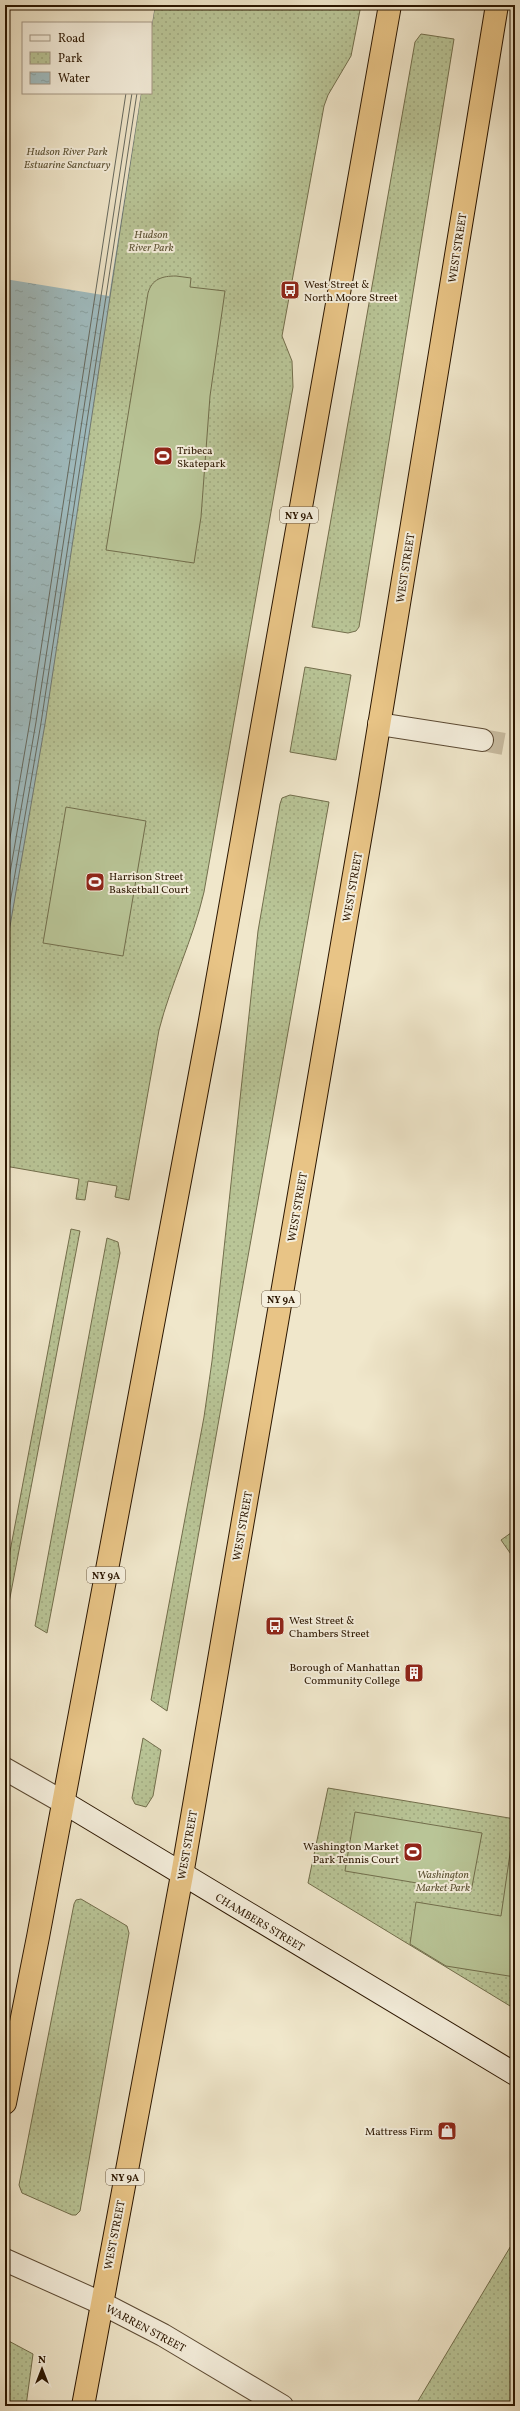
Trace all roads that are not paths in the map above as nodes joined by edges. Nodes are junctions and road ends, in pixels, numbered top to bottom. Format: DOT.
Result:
graph roads {
  1 [pos="390,5"];
  2 [pos="497,5"];
  3 [pos="379,724"];
  4 [pos="482,740"];
  5 [pos="5,1768"];
  6 [pos="62,1802"];
  7 [pos="182,1875"];
  8 [pos="515,2074"];
  9 [pos="5,2103"];
  10 [pos="5,2260"];
  11 [pos="101,2303"];
  12 [pos="83,2406"];
  13 [pos="282,2406"];
  1 -- 6 [label="highway, NY 9A"];
  2 -- 3 [label="highway, WEST STREET / NY 9A"];
  3 -- 4 [label="main road"];
  3 -- 7 [label="highway, WEST STREET / NY 9A"];
  5 -- 6 [label="main road, CHAMBERS STREET"];
  6 -- 7 [label="main road, CHAMBERS STREET"];
  6 -- 9 [label="highway, NY 9A"];
  7 -- 8 [label="main road, CHAMBERS STREET"];
  7 -- 11 [label="highway, WEST STREET / NY 9A"];
  10 -- 11 [label="main road, WARREN STREET"];
  11 -- 12 [label="highway, WEST STREET / NY 9A"];
  11 -- 13 [label="main road, WARREN STREET"];
}
